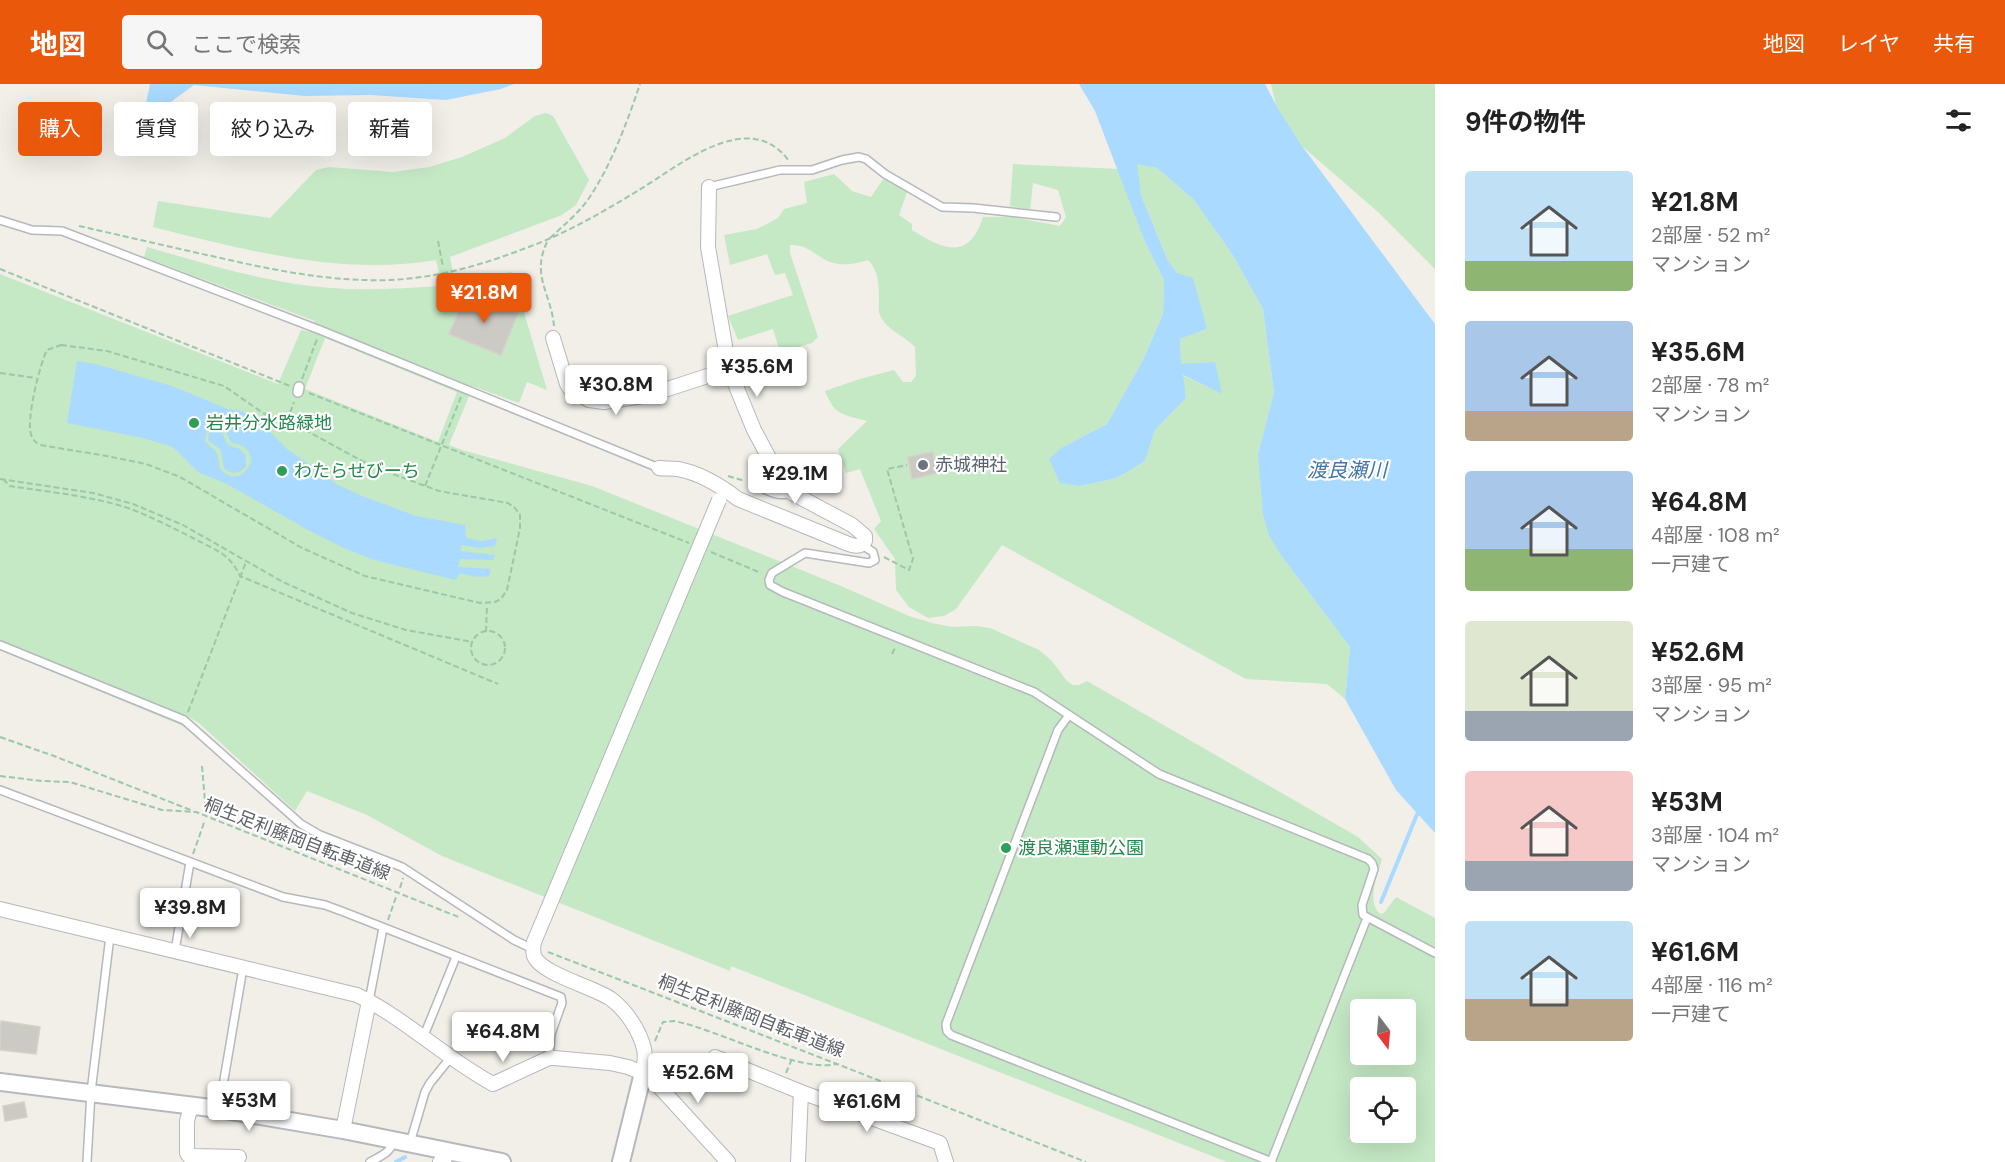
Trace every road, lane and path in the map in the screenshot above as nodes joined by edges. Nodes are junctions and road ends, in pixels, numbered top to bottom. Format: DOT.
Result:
graph roads {
  1 [pos="640,84"];
  2 [pos="793,169"];
  3 [pos="709,186"];
  4 [pos="1056,217"];
  5 [pos="0,220"];
  6 [pos="80,226"];
  7 [pos="548,240"];
  8 [pos="438,241"];
  9 [pos="443,267"];
  10 [pos="0,269"];
  11 [pos="446,278"];
  12 [pos="448,287"];
  13 [pos="318,336"];
  14 [pos="553,338"];
  15 [pos="729,369"];
  16 [pos="0,373"];
  17 [pos="37,378"];
  18 [pos="299,389"];
  19 [pos="463,394"];
  20 [pos="287,421"];
  21 [pos="443,447"];
  22 [pos="907,465"];
  23 [pos="659,468"];
  24 [pos="2,479"];
  25 [pos="753,484"];
  26 [pos="425,486"];
  27 [pos="792,493"];
  28 [pos="722,494"];
  29 [pos="695,545"];
  30 [pos="868,549"];
  31 [pos="706,550"];
  32 [pos="246,562"];
  33 [pos="240,576"];
  34 [pos="769,580"];
  35 [pos="488,603"];
  36 [pos="486,632"];
  37 [pos="473,642"];
  38 [pos="0,645"];
  39 [pos="498,684"];
  40 [pos="1069,715"];
  41 [pos="183,720"];
  42 [pos="0,737"];
  43 [pos="202,766"];
  44 [pos="0,776"];
  45 [pos="0,790"];
  46 [pos="196,812"];
  47 [pos="206,813"];
  48 [pos="205,820"];
  49 [pos="193,853"];
  50 [pos="190,862"];
  51 [pos="404,875"];
  52 [pos="400,888"];
  53 [pos="396,897"];
  54 [pos="0,909"];
  55 [pos="1367,918"];
  56 [pos="467,920"];
  57 [pos="385,925"];
  58 [pos="110,936"];
  59 [pos="537,947"];
  60 [pos="175,951"];
  61 [pos="1435,953"];
  62 [pos="456,957"];
  63 [pos="243,968"];
  64 [pos="369,1001"];
  65 [pos="423,1038"];
  66 [pos="653,1045"];
  67 [pos="451,1057"];
  68 [pos="715,1057"];
  69 [pos="549,1058"];
  70 [pos="837,1064"];
  71 [pos="643,1073"];
  72 [pos="0,1082"];
  73 [pos="91,1092"];
  74 [pos="801,1092"];
  75 [pos="190,1106"];
  76 [pos="219,1109"];
  77 [pos="343,1130"];
  78 [pos="393,1140"];
  79 [pos="410,1143"];
  80 [pos="240,1157"];
  81 [pos="444,1157"];
  82 [pos="87,1162"];
  83 [pos="370,1162"];
  84 [pos="501,1162"];
  85 [pos="621,1162"];
  86 [pos="728,1162"];
  87 [pos="798,1162"];
  88 [pos="946,1162"];
  89 [pos="1086,1162"];
  90 [pos="1271,1162"];
  1 -- 7 [label="path"];
  2 -- 3 [label="lane"];
  2 -- 4 [label="lane"];
  2 -- 7 [label="path"];
  3 -- 15 [label="street"];
  5 -- 23 [label="lane"];
  6 -- 7 [label="path"];
  7 -- 14 [label="path"];
  8 -- 9 [label="path"];
  10 -- 18 [label="path"];
  11 -- 12 [label="path"];
  13 -- 18 [label="path"];
  14 -- 15 [label="street"];
  15 -- 27 [label="street"];
  16 -- 17 [label="path"];
  17 -- 20 [label="path"];
  17 -- 35 [label="path"];
  18 -- 20 [label="path"];
  18 -- 21 [label="path"];
  19 -- 21 [label="path"];
  20 -- 26 [label="path"];
  21 -- 26 [label="path"];
  21 -- 29 [label="path"];
  22 -- 30 [label="path"];
  23 -- 28 [label="street"];
  24 -- 32 [label="path"];
  24 -- 33 [label="path"];
  25 -- 27 [label="lane"];
  26 -- 35 [label="path"];
  27 -- 30 [label="street"];
  28 -- 30 [label="street"];
  28 -- 59 [label="street, bridge"];
  30 -- 34 [label="lane"];
  31 -- 34 [label="path"];
  32 -- 33 [label="path"];
  32 -- 37 [label="path"];
  33 -- 39 [label="path"];
  33 -- 41 [label="path"];
  34 -- 40 [label="lane"];
  35 -- 36 [label="path"];
  36 -- 37 [label="path"];
  36 -- 37 [label="path"];
  38 -- 41 [label="lane"];
  40 -- 55 [label="lane"];
  40 -- 90 [label="lane"];
  41 -- 59 [label="lane"];
  42 -- 46 [label="path"];
  43 -- 47 [label="path"];
  44 -- 46 [label="path, 桐生足利藤岡自転車道線"];
  45 -- 50 [label="lane"];
  46 -- 56 [label="path, 桐生足利藤岡自転車道線"];
  48 -- 49 [label="path"];
  50 -- 57 [label="lane"];
  50 -- 60 [label="lane"];
  51 -- 52 [label="path"];
  53 -- 57 [label="path"];
  54 -- 58 [label="street"];
  55 -- 61 [label="lane"];
  55 -- 90 [label="lane"];
  57 -- 62 [label="lane"];
  57 -- 64 [label="lane"];
  58 -- 60 [label="street"];
  58 -- 73 [label="lane"];
  59 -- 70 [label="path, 桐生足利藤岡自転車道線"];
  59 -- 71 [label="street"];
  60 -- 63 [label="street"];
  62 -- 65 [label="lane"];
  62 -- 69 [label="lane"];
  63 -- 64 [label="street"];
  63 -- 76 [label="lane"];
  64 -- 65 [label="street"];
  64 -- 77 [label="street"];
  65 -- 67 [label="street"];
  66 -- 70 [label="path"];
  67 -- 69 [label="street"];
  67 -- 79 [label="lane"];
  68 -- 74 [label="street"];
  69 -- 71 [label="street"];
  70 -- 89 [label="path, 桐生足利藤岡自転車道線"];
  71 -- 85 [label="street"];
  71 -- 86 [label="street"];
  72 -- 73 [label="street"];
  73 -- 75 [label="street"];
  73 -- 82 [label="lane"];
  74 -- 87 [label="street"];
  74 -- 88 [label="street"];
  75 -- 76 [label="street"];
  75 -- 80 [label="street"];
  76 -- 77 [label="street"];
  77 -- 78 [label="street"];
  78 -- 79 [label="street"];
  78 -- 83 [label="lane"];
  79 -- 81 [label="street"];
  81 -- 84 [label="street"];
}
